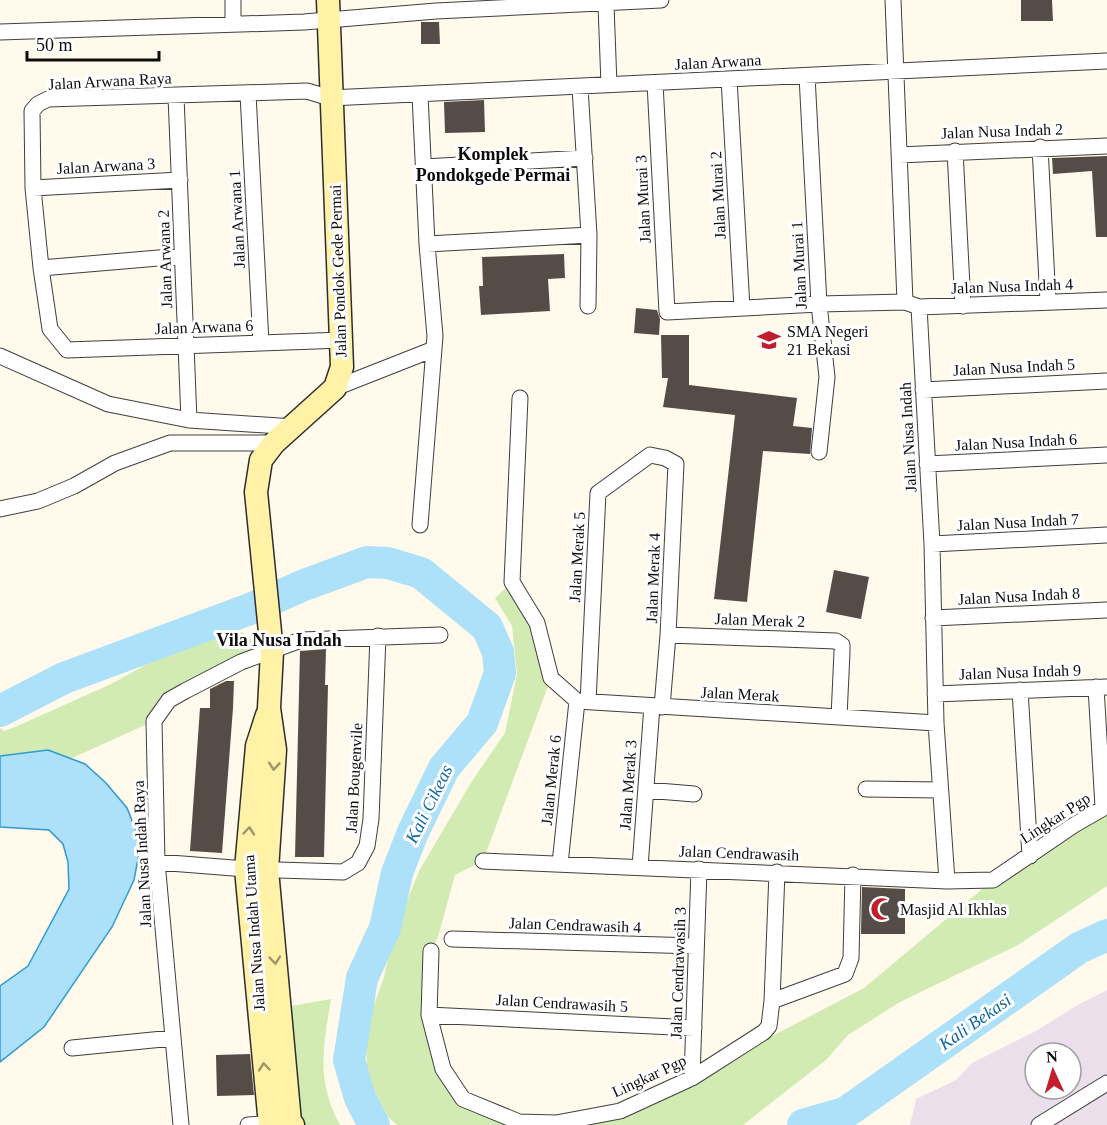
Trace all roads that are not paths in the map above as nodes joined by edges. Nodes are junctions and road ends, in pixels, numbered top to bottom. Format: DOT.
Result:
graph roads {
  1 [pos="233,0"];
  2 [pos="661,0"];
  3 [pos="893,0"];
  4 [pos="636,1"];
  5 [pos="606,4"];
  6 [pos="435,5"];
  7 [pos="328,9"];
  8 [pos="233,23"];
  9 [pos="0,32"];
  10 [pos="1107,61"];
  11 [pos="896,71"];
  12 [pos="807,76"];
  13 [pos="729,79"];
  14 [pos="656,83"];
  15 [pos="609,85"];
  16 [pos="580,87"];
  17 [pos="248,94"];
  18 [pos="420,95"];
  19 [pos="176,96"];
  20 [pos="330,98"];
  21 [pos="1107,146"];
  22 [pos="1040,147"];
  23 [pos="955,151"];
  24 [pos="899,155"];
  25 [pos="585,158"];
  26 [pos="423,167"];
  27 [pos="180,180"];
  28 [pos="33,188"];
  29 [pos="589,235"];
  30 [pos="427,244"];
  31 [pos="182,256"];
  32 [pos="41,268"];
  33 [pos="1107,300"];
  34 [pos="1048,302"];
  35 [pos="819,304"];
  36 [pos="912,305"];
  37 [pos="588,306"];
  38 [pos="963,306"];
  39 [pos="742,308"];
  40 [pos="667,312"];
  41 [pos="342,340"];
  42 [pos="261,343"];
  43 [pos="186,345"];
  44 [pos="434,349"];
  45 [pos="67,350"];
  46 [pos="0,357"];
  47 [pos="1107,381"];
  48 [pos="335,388"];
  49 [pos="923,390"];
  50 [pos="520,398"];
  51 [pos="189,420"];
  52 [pos="294,427"];
  53 [pos="274,443"];
  54 [pos="819,452"];
  55 [pos="1107,455"];
  56 [pos="665,458"];
  57 [pos="927,464"];
  58 [pos="0,509"];
  59 [pos="420,525"];
  60 [pos="1107,535"];
  61 [pos="932,544"];
  62 [pos="1107,610"];
  63 [pos="933,618"];
  64 [pos="440,635"];
  65 [pos="668,635"];
  66 [pos="378,636"];
  67 [pos="272,645"];
  68 [pos="1101,687"];
  69 [pos="1020,690"];
  70 [pos="935,694"];
  71 [pos="583,701"];
  72 [pos="657,707"];
  73 [pos="839,717"];
  74 [pos="936,723"];
  75 [pos="866,789"];
  76 [pos="645,790"];
  77 [pos="939,790"];
  78 [pos="694,794"];
  79 [pos="1105,806"];
  80 [pos="1030,856"];
  81 [pos="483,861"];
  82 [pos="158,862"];
  83 [pos="561,864"];
  84 [pos="640,867"];
  85 [pos="256,869"];
  86 [pos="699,869"];
  87 [pos="777,872"];
  88 [pos="853,875"];
  89 [pos="993,880"];
  90 [pos="947,881"];
  91 [pos="452,939"];
  92 [pos="696,946"];
  93 [pos="431,951"];
  94 [pos="772,1001"];
  95 [pos="429,1015"];
  96 [pos="694,1028"];
  97 [pos="173,1038"];
  98 [pos="72,1048"];
  99 [pos="692,1078"];
  100 [pos="1107,1083"];
  101 [pos="274,1124"];
  102 [pos="181,1125"];
  103 [pos="1039,1125"];
  1 -- 8 [label="street"];
  2 -- 4 [label="street"];
  3 -- 11 [label="street, Jalan Nusa Indah"];
  4 -- 5 [label="street"];
  5 -- 6 [label="street"];
  5 -- 15 [label="street"];
  6 -- 7 [label="street"];
  7 -- 8 [label="street"];
  7 -- 20 [label="street, Jalan Pondok Gede Permai"];
  8 -- 9 [label="street"];
  10 -- 11 [label="street, Jalan Arwana"];
  11 -- 12 [label="street, Jalan Arwana"];
  11 -- 24 [label="street, Jalan Nusa Indah"];
  12 -- 13 [label="street, Jalan Arwana"];
  12 -- 35 [label="street, Jalan Murai 1"];
  13 -- 14 [label="street, Jalan Arwana"];
  13 -- 39 [label="street, Jalan Murai 2"];
  14 -- 15 [label="street, Jalan Arwana"];
  14 -- 40 [label="street, Jalan Murai 3"];
  15 -- 16 [label="street, Jalan Arwana"];
  16 -- 18 [label="street, Jalan Arwana"];
  16 -- 25 [label="street"];
  17 -- 19 [label="street, Jalan Arwana Raya"];
  17 -- 20 [label="street, Jalan Arwana Raya"];
  17 -- 42 [label="street, Jalan Arwana 1"];
  18 -- 20 [label="street, Jalan Arwana"];
  18 -- 26 [label="street"];
  19 -- 27 [label="street, Jalan Arwana 2"];
  19 -- 28 [label="street, Jalan Arwana Raya"];
  20 -- 41 [label="street, Jalan Pondok Gede Permai"];
  21 -- 22 [label="street, Jalan Nusa Indah 2"];
  22 -- 23 [label="street, Jalan Nusa Indah 2"];
  22 -- 34 [label="street"];
  23 -- 24 [label="street, Jalan Nusa Indah 2"];
  23 -- 38 [label="street"];
  24 -- 36 [label="street, Jalan Nusa Indah"];
  25 -- 26 [label="street"];
  25 -- 29 [label="street"];
  26 -- 30 [label="street"];
  27 -- 28 [label="street, Jalan Arwana 3"];
  27 -- 31 [label="street, Jalan Arwana 2"];
  28 -- 32 [label="street, Jalan Arwana Raya"];
  29 -- 30 [label="street"];
  29 -- 37 [label="street"];
  30 -- 44 [label="street"];
  31 -- 32 [label="street"];
  31 -- 43 [label="street, Jalan Arwana 2"];
  32 -- 45 [label="street, Jalan Arwana Raya"];
  33 -- 34 [label="street, Jalan Nusa Indah 4"];
  34 -- 38 [label="street, Jalan Nusa Indah 4"];
  35 -- 36 [label="street, Jalan Nusa Indah 4"];
  35 -- 39 [label="street, Jalan Nusa Indah 4"];
  35 -- 54 [label="street, Jalan Murai 1"];
  36 -- 38 [label="street, Jalan Nusa Indah 4"];
  36 -- 49 [label="street, Jalan Nusa Indah"];
  39 -- 40 [label="street, Jalan Nusa Indah 4"];
  41 -- 42 [label="street, Jalan Arwana 6"];
  41 -- 48 [label="street, Jalan Pondok Gede Permai"];
  42 -- 43 [label="street, Jalan Arwana 6"];
  43 -- 45 [label="street, Jalan Arwana 6"];
  43 -- 51 [label="street, Jalan Arwana 2"];
  44 -- 48 [label="street"];
  44 -- 59 [label="street"];
  46 -- 51 [label="street"];
  47 -- 49 [label="street, Jalan Nusa Indah 5"];
  48 -- 52 [label="street"];
  49 -- 57 [label="street, Jalan Nusa Indah"];
  50 -- 71 [label="street"];
  51 -- 52 [label="street"];
  52 -- 53 [label="street"];
  53 -- 58 [label="street"];
  53 -- 67 [label="street"];
  55 -- 57 [label="street, Jalan Nusa Indah 6"];
  56 -- 65 [label="street, Jalan Merak 4"];
  56 -- 71 [label="street, Jalan Merak 5"];
  57 -- 61 [label="street, Jalan Nusa Indah"];
  60 -- 61 [label="street, Jalan Nusa Indah 7"];
  61 -- 63 [label="street, Jalan Nusa Indah"];
  62 -- 63 [label="street, Jalan Nusa Indah 8"];
  63 -- 70 [label="street, Jalan Nusa Indah"];
  64 -- 66 [label="street"];
  65 -- 72 [label="street, Jalan Merak 4"];
  65 -- 73 [label="street, Jalan Merak 2"];
  66 -- 67 [label="street"];
  66 -- 85 [label="street, Jalan Bougenvile"];
  67 -- 82 [label="street, Jalan Nusa Indah Raya"];
  67 -- 85 [label="street, Jalan Nusa Indah Utama"];
  68 -- 69 [label="street, Jalan Nusa Indah 9"];
  68 -- 79 [label="street"];
  69 -- 70 [label="street, Jalan Nusa Indah 9"];
  69 -- 80 [label="street"];
  70 -- 74 [label="street, Jalan Nusa Indah"];
  71 -- 72 [label="street, Jalan Merak"];
  71 -- 83 [label="street, Jalan Merak 6"];
  72 -- 73 [label="street, Jalan Merak"];
  72 -- 76 [label="street, Jalan Merak 3"];
  73 -- 74 [label="street, Jalan Merak"];
  74 -- 77 [label="street, Jalan Nusa Indah"];
  75 -- 77 [label="street"];
  76 -- 78 [label="street"];
  76 -- 84 [label="street, Jalan Merak 3"];
  77 -- 90 [label="street, Jalan Nusa Indah"];
  79 -- 80 [label="street, Lingkar Pgp"];
  80 -- 89 [label="street, Lingkar Pgp"];
  81 -- 83 [label="street, Jalan Cendrawasih"];
  82 -- 85 [label="street, Jalan Bougenvile"];
  82 -- 97 [label="street, Jalan Nusa Indah Raya"];
  83 -- 84 [label="street, Jalan Cendrawasih"];
  84 -- 86 [label="street, Jalan Cendrawasih"];
  85 -- 101 [label="street, Jalan Nusa Indah Utama"];
  86 -- 87 [label="street, Jalan Cendrawasih"];
  86 -- 92 [label="street, Jalan Cendrawasih 3"];
  87 -- 88 [label="street, Jalan Cendrawasih"];
  87 -- 94 [label="street, Lingkar Pgp"];
  88 -- 90 [label="street, Jalan Cendrawasih"];
  88 -- 94 [label="street"];
  89 -- 90 [label="street, Jalan Cendrawasih"];
  91 -- 92 [label="street, Jalan Cendrawasih 4"];
  92 -- 96 [label="street, Jalan Cendrawasih 3"];
  93 -- 95 [label="street, Lingkar Pgp"];
  94 -- 99 [label="street, Lingkar Pgp"];
  95 -- 96 [label="street, Jalan Cendrawasih 5"];
  95 -- 99 [label="street, Lingkar Pgp"];
  96 -- 99 [label="street, Jalan Cendrawasih 3"];
  97 -- 98 [label="street"];
  97 -- 102 [label="street, Jalan Nusa Indah Raya"];
  100 -- 103 [label="street"];
}
